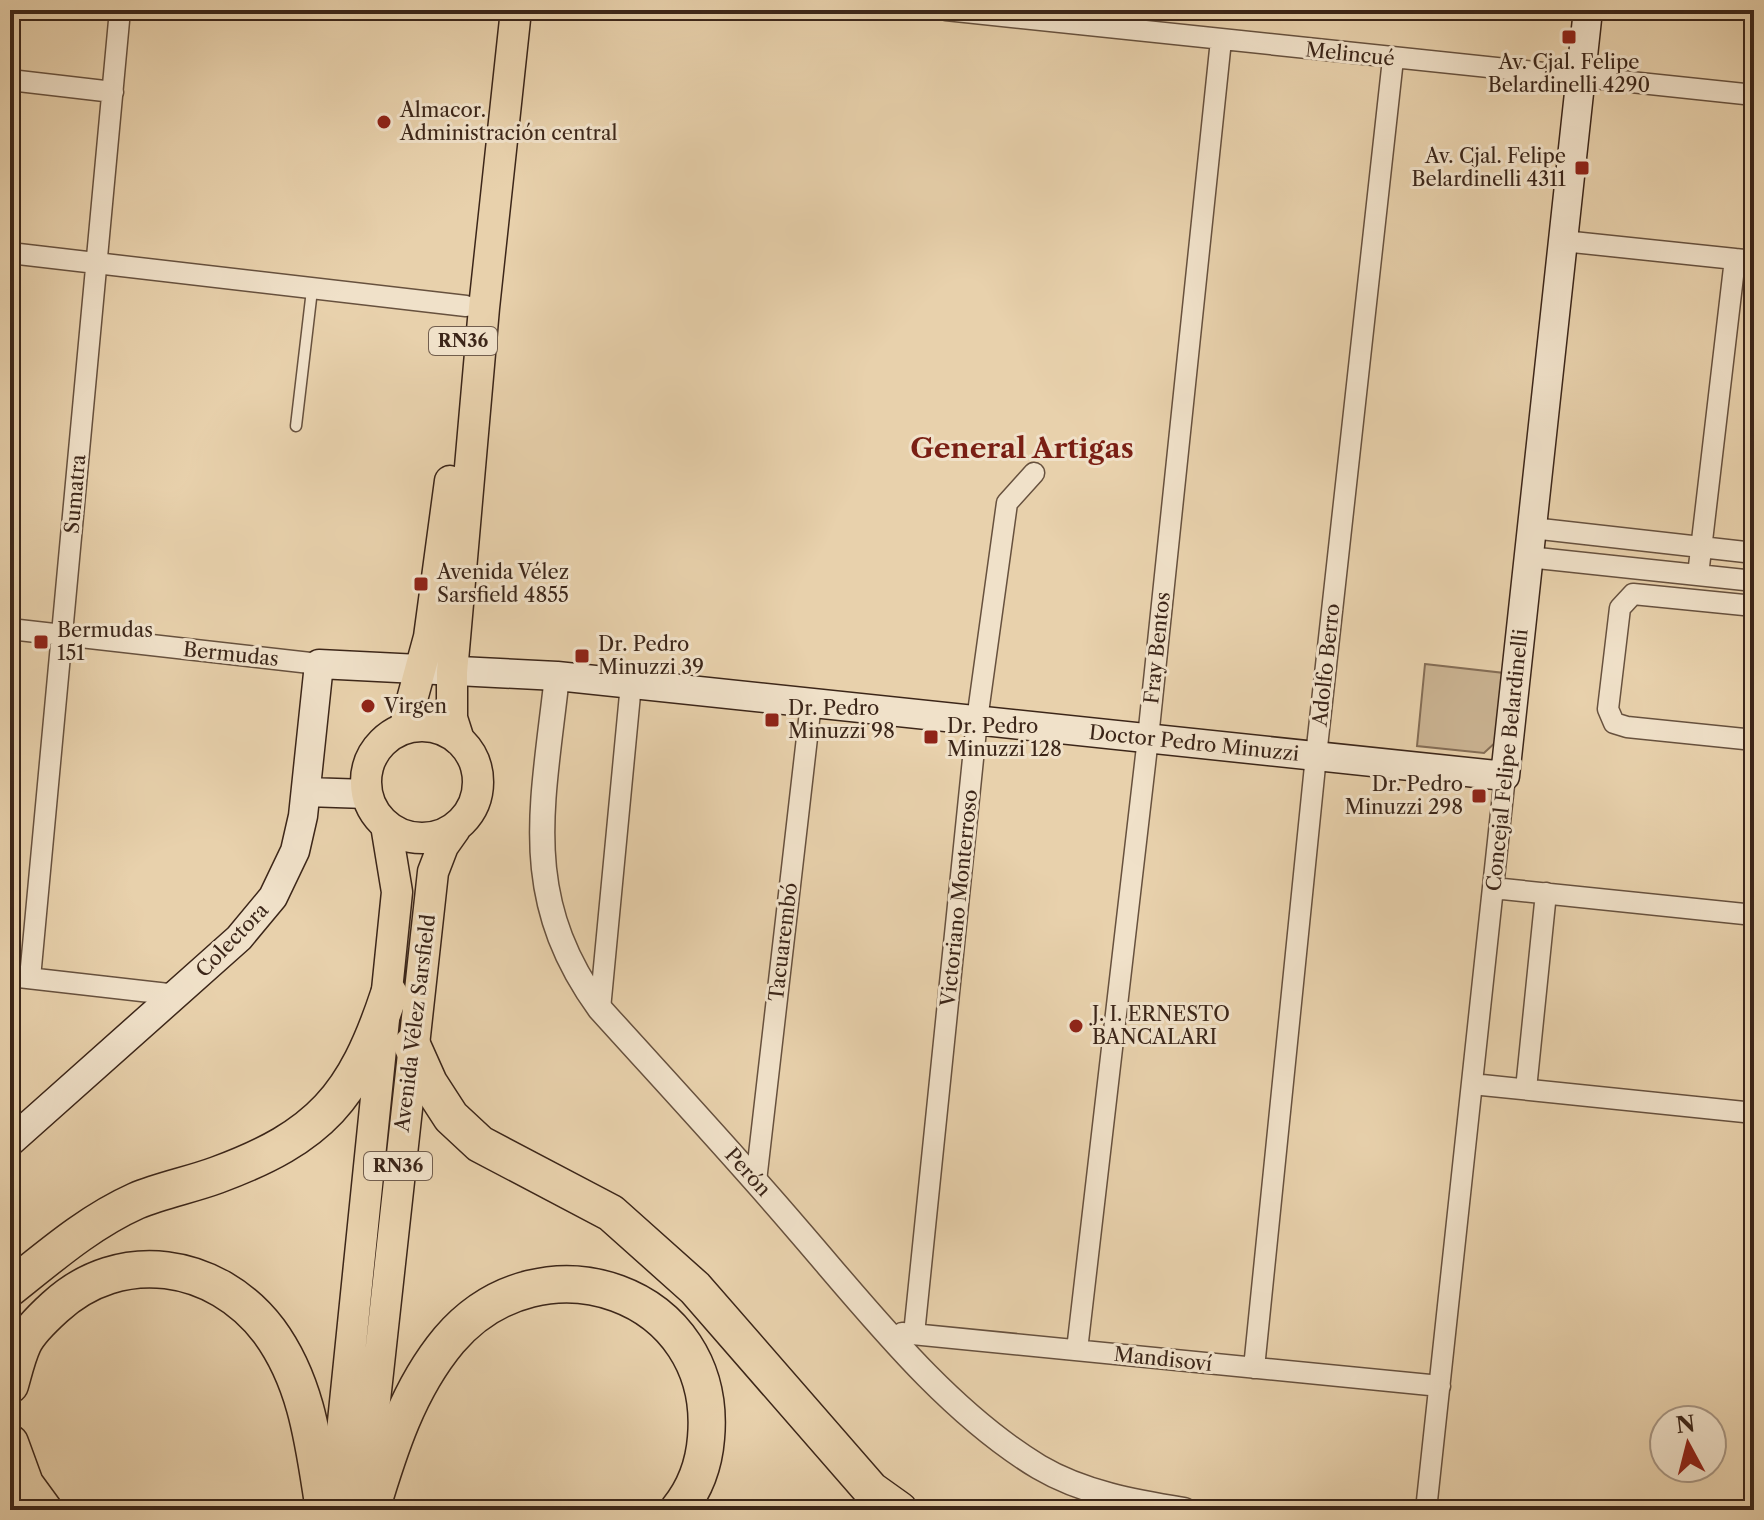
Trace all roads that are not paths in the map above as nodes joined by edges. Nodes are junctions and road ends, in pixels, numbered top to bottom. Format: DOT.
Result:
graph roads {
  1 [pos="120,10"];
  2 [pos="498,10"];
  3 [pos="516,10"];
  4 [pos="946,10"];
  5 [pos="1588,10"];
  6 [pos="1221,40"];
  7 [pos="1393,59"];
  8 [pos="1580,79"];
  9 [pos="10,80"];
  10 [pos="113,92"];
  11 [pos="1754,94"];
  12 [pos="1563,241"];
  13 [pos="10,253"];
  14 [pos="1744,260"];
  15 [pos="97,263"];
  16 [pos="312,290"];
  17 [pos="466,306"];
  18 [pos="296,426"];
  19 [pos="1034,473"];
  20 [pos="1532,528"];
  21 [pos="1702,547"];
  22 [pos="1754,553"];
  23 [pos="1528,557"];
  24 [pos="1698,575"];
  25 [pos="1754,581"];
  26 [pos="1754,606"];
  27 [pos="10,629"];
  28 [pos="62,635"];
  29 [pos="319,664"];
  30 [pos="421,672"];
  31 [pos="452,672"];
  32 [pos="557,676"];
  33 [pos="631,684"];
  34 [pos="811,703"];
  35 [pos="977,720"];
  36 [pos="404,729"];
  37 [pos="1148,738"];
  38 [pos="459,740"];
  39 [pos="1754,740"];
  40 [pos="1316,756"];
  41 [pos="1505,776"];
  42 [pos="306,792"];
  43 [pos="367,794"];
  44 [pos="386,825"];
  45 [pos="455,829"];
  46 [pos="1493,888"];
  47 [pos="1546,893"];
  48 [pos="1754,915"];
  49 [pos="20,977"];
  50 [pos="389,994"];
  51 [pos="177,995"];
  52 [pos="600,1009"];
  53 [pos="412,1045"];
  54 [pos="1472,1084"];
  55 [pos="1526,1089"];
  56 [pos="1754,1113"];
  57 [pos="10,1142"];
  58 [pos="756,1181"];
  59 [pos="10,1288"];
  60 [pos="887,1331"];
  61 [pos="914,1334"];
  62 [pos="1077,1350"];
  63 [pos="1254,1368"];
  64 [pos="10,1385"];
  65 [pos="1440,1386"];
  66 [pos="10,1443"];
  67 [pos="44,1510"];
  68 [pos="324,1510"];
  69 [pos="334,1510"];
  70 [pos="363,1510"];
  71 [pos="371,1510"];
  72 [pos="678,1510"];
  73 [pos="899,1510"];
  74 [pos="1184,1510"];
  75 [pos="1426,1510"];
  1 -- 10 [label="street, Sumatra"];
  2 -- 17 [label="main road, RN36"];
  3 -- 31 [label="main road, RN36"];
  4 -- 6 [label="street, Melincué"];
  5 -- 8 [label="main road, Concejal Felipe Belardinelli"];
  6 -- 7 [label="street, Melincué"];
  6 -- 37 [label="street, Fray Bentos"];
  7 -- 8 [label="street, Melincué"];
  7 -- 40 [label="street, Adolfo Berro"];
  8 -- 11 [label="street, Melincué"];
  8 -- 12 [label="main road, Concejal Felipe Belardinelli"];
  9 -- 10 [label="street"];
  10 -- 15 [label="street, Sumatra"];
  12 -- 14 [label="street"];
  12 -- 20 [label="main road, Concejal Felipe Belardinelli"];
  13 -- 15 [label="street"];
  14 -- 21 [label="street"];
  15 -- 16 [label="street"];
  15 -- 28 [label="street, Sumatra"];
  16 -- 17 [label="street"];
  16 -- 18 [label="lane"];
  17 -- 30 [label="main road, RN36"];
  19 -- 35 [label="street, Victoriano Monterroso"];
  20 -- 21 [label="street"];
  20 -- 23 [label="main road, Concejal Felipe Belardinelli"];
  21 -- 22 [label="street"];
  21 -- 24 [label="street"];
  23 -- 24 [label="street"];
  23 -- 41 [label="main road, Concejal Felipe Belardinelli"];
  24 -- 25 [label="street"];
  26 -- 39 [label="street"];
  27 -- 28 [label="street, Bermudas"];
  28 -- 29 [label="street, Bermudas"];
  28 -- 49 [label="street, Sumatra"];
  29 -- 30 [label="main road, Bermudas"];
  29 -- 42 [label="main road, Colectora"];
  30 -- 31 [label="main road, Bermudas"];
  30 -- 36 [label="main road, RN36"];
  31 -- 32 [label="main road, Doctor Pedro Minuzzi"];
  31 -- 38 [label="main road, RN36"];
  32 -- 33 [label="main road, Doctor Pedro Minuzzi"];
  32 -- 52 [label="street, Perón"];
  33 -- 34 [label="main road, Doctor Pedro Minuzzi"];
  33 -- 52 [label="street"];
  34 -- 35 [label="main road, Doctor Pedro Minuzzi"];
  34 -- 58 [label="street, Tacuarembó"];
  35 -- 37 [label="main road, Doctor Pedro Minuzzi"];
  35 -- 61 [label="street, Victoriano Monterroso"];
  36 -- 38 [label="main road"];
  36 -- 43 [label="main road"];
  37 -- 40 [label="main road, Doctor Pedro Minuzzi"];
  37 -- 62 [label="street, Fray Bentos"];
  38 -- 45 [label="main road, RN36"];
  40 -- 41 [label="main road, Doctor Pedro Minuzzi"];
  40 -- 63 [label="street, Adolfo Berro"];
  41 -- 46 [label="street, Concejal Felipe Belardinelli"];
  42 -- 43 [label="main road"];
  42 -- 51 [label="main road, Colectora"];
  43 -- 44 [label="main road, RN36"];
  44 -- 45 [label="main road"];
  44 -- 50 [label="main road, Avenida Vélez Sarsfield / RN36"];
  45 -- 53 [label="main road, Avenida Vélez Sarsfield / RN36"];
  46 -- 47 [label="street"];
  46 -- 54 [label="street, Concejal Felipe Belardinelli"];
  47 -- 48 [label="street"];
  47 -- 55 [label="street"];
  49 -- 51 [label="street"];
  50 -- 59 [label="highway"];
  50 -- 69 [label="main road, Avenida Vélez Sarsfield / RN36"];
  51 -- 57 [label="main road, Colectora"];
  52 -- 58 [label="street, Perón"];
  53 -- 70 [label="main road, Avenida Vélez Sarsfield / RN36"];
  53 -- 73 [label="highway"];
  54 -- 55 [label="street"];
  54 -- 65 [label="street, Concejal Felipe Belardinelli"];
  55 -- 56 [label="street"];
  58 -- 60 [label="street, Perón"];
  60 -- 61 [label="street, Mandisoví"];
  60 -- 74 [label="street, Perón"];
  61 -- 62 [label="street, Mandisoví"];
  62 -- 63 [label="street, Mandisoví"];
  63 -- 65 [label="street, Mandisoví"];
  64 -- 68 [label="highway"];
  65 -- 75 [label="street, Concejal Felipe Belardinelli"];
  66 -- 67 [label="highway"];
  71 -- 72 [label="highway"];
}
